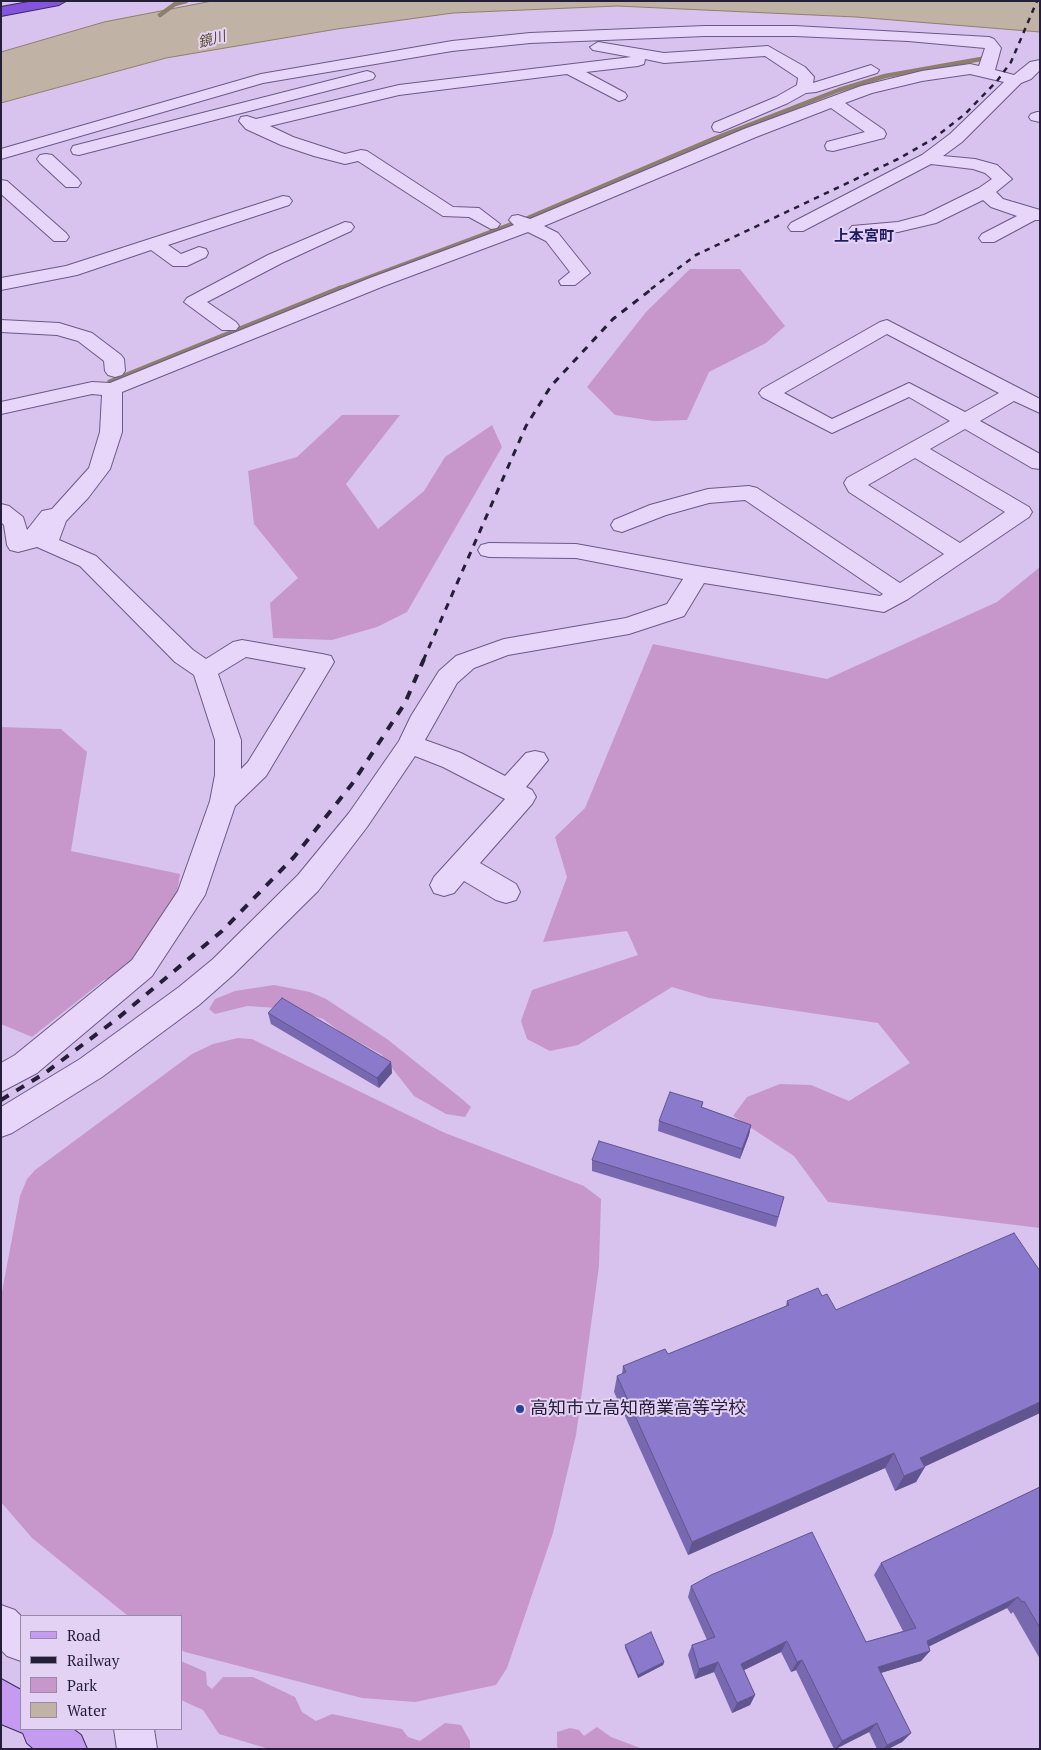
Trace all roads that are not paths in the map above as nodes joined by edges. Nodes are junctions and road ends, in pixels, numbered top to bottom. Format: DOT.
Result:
graph roads {
  1 [pos="59,1"];
  2 [pos="1,12"];
  3 [pos="758,31"];
  4 [pos="908,36"];
  5 [pos="767,48"];
  6 [pos="498,57"];
  7 [pos="664,58"];
  8 [pos="1040,64"];
  9 [pos="426,66"];
  10 [pos="872,69"];
  11 [pos="572,71"];
  12 [pos="988,73"];
  13 [pos="1015,80"];
  14 [pos="619,96"];
  15 [pos="807,99"];
  16 [pos="834,103"];
  17 [pos="234,110"];
  18 [pos="252,125"];
  19 [pos="833,146"];
  20 [pos="1,154"];
  21 [pos="928,159"];
  22 [pos="4,177"];
  23 [pos="72,183"];
  24 [pos="985,192"];
  25 [pos="283,201"];
  26 [pos="1036,215"];
  27 [pos="522,222"];
  28 [pos="492,224"];
  29 [pos="344,227"];
  30 [pos="797,227"];
  31 [pos="858,230"];
  32 [pos="462,236"];
  33 [pos="60,237"];
  34 [pos="988,238"];
  35 [pos="153,243"];
  36 [pos="199,253"];
  37 [pos="568,281"];
  38 [pos="1,284"];
  39 [pos="1,326"];
  40 [pos="229,326"];
  41 [pos="113,380"];
  42 [pos="1014,394"];
  43 [pos="1040,407"];
  44 [pos="1,408"];
  45 [pos="965,421"];
  46 [pos="915,449"];
  47 [pos="1040,463"];
  48 [pos="87,484"];
  49 [pos="1,511"];
  50 [pos="622,525"];
  51 [pos="489,550"];
  52 [pos="960,554"];
  53 [pos="697,574"];
  54 [pos="900,594"];
  55 [pos="205,671"];
  56 [pos="410,744"];
  57 [pos="534,760"];
  58 [pos="508,789"];
  59 [pos="223,801"];
  60 [pos="506,892"];
  61 [pos="1,1079"];
  62 [pos="1,1123"];
  63 [pos="1,1624"];
  64 [pos="20,1641"];
  65 [pos="1,1699"];
  66 [pos="20,1713"];
  67 [pos="42,1730"];
  68 [pos="134,1730"];
  69 [pos="67,1749"];
  70 [pos="137,1749"];
  1 -- 2 [label="highway"];
  3 -- 4 [label="street"];
  3 -- 5 [label="street"];
  3 -- 20 [label="street"];
  4 -- 5 [label="street"];
  4 -- 12 [label="street"];
  5 -- 7 [label="street"];
  5 -- 15 [label="street"];
  6 -- 7 [label="street"];
  7 -- 11 [label="street"];
  8 -- 13 [label="street"];
  9 -- 17 [label="street"];
  10 -- 15 [label="street"];
  11 -- 14 [label="street"];
  11 -- 18 [label="street"];
  12 -- 13 [label="street"];
  12 -- 16 [label="street"];
  13 -- 21 [label="street"];
  15 -- 16 [label="street"];
  15 -- 27 [label="street"];
  15 -- 28 [label="street"];
  16 -- 19 [label="street"];
  17 -- 18 [label="street"];
  17 -- 23 [label="street"];
  18 -- 28 [label="street"];
  21 -- 24 [label="street"];
  21 -- 30 [label="street"];
  22 -- 33 [label="street"];
  24 -- 26 [label="street"];
  24 -- 31 [label="street"];
  25 -- 35 [label="street"];
  26 -- 34 [label="street"];
  27 -- 32 [label="street"];
  27 -- 37 [label="street"];
  27 -- 41 [label="street"];
  28 -- 32 [label="street"];
  29 -- 40 [label="street"];
  32 -- 40 [label="street"];
  35 -- 36 [label="street"];
  35 -- 38 [label="street"];
  39 -- 41 [label="street"];
  40 -- 41 [label="street"];
  41 -- 44 [label="street"];
  41 -- 48 [label="street"];
  42 -- 43 [label="street"];
  42 -- 45 [label="street"];
  42 -- 45 [label="street"];
  45 -- 46 [label="street"];
  45 -- 47 [label="street"];
  46 -- 52 [label="street"];
  46 -- 52 [label="street"];
  48 -- 49 [label="street"];
  48 -- 55 [label="street"];
  50 -- 54 [label="street"];
  51 -- 53 [label="street"];
  52 -- 54 [label="street"];
  53 -- 54 [label="street"];
  53 -- 56 [label="street"];
  55 -- 59 [label="street"];
  55 -- 59 [label="street"];
  56 -- 58 [label="street"];
  56 -- 62 [label="street"];
  57 -- 58 [label="street"];
  58 -- 60 [label="street"];
  59 -- 61 [label="street"];
  63 -- 64 [label="street"];
  65 -- 66 [label="main road"];
  67 -- 69 [label="main road"];
  68 -- 70 [label="street"];
}
